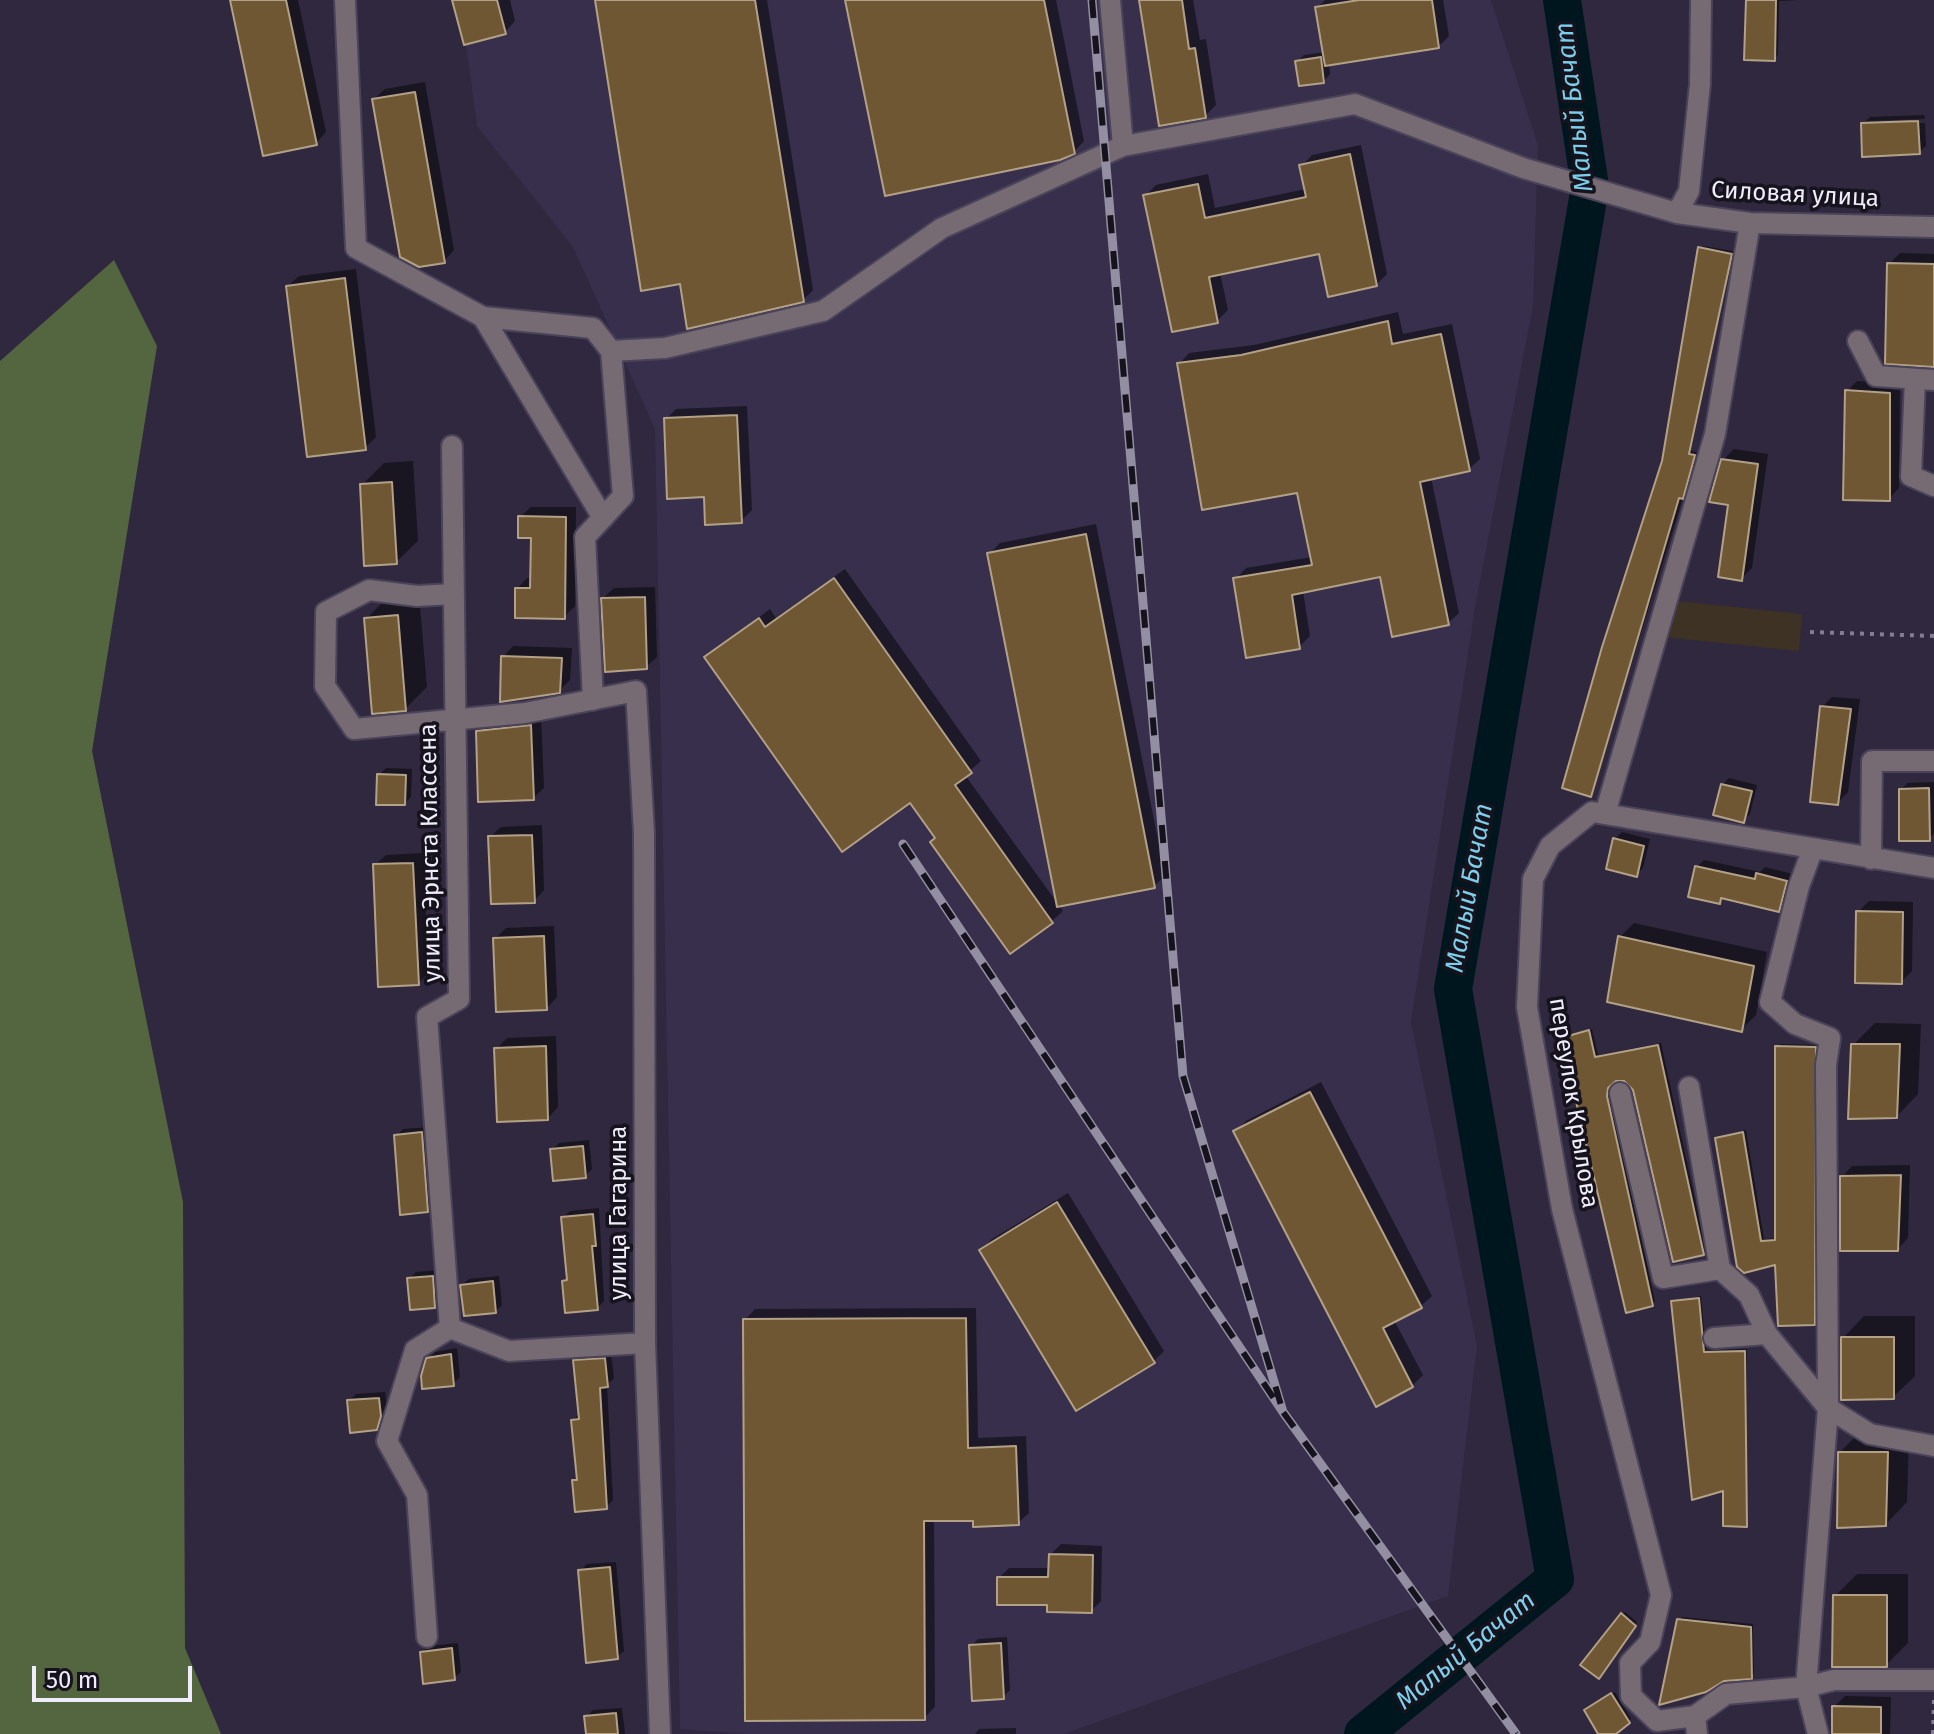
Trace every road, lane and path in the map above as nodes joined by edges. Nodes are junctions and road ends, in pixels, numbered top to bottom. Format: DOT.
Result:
graph roads {
  1 [pos="345,0"];
  2 [pos="1110,0"];
  3 [pos="1701,0"];
  4 [pos="1123,146"];
  5 [pos="1677,213"];
  6 [pos="1750,223"];
  7 [pos="1934,227"];
  8 [pos="483,317"];
  9 [pos="1858,341"];
  10 [pos="611,351"];
  11 [pos="1924,380"];
  12 [pos="452,446"];
  13 [pos="1934,486"];
  14 [pos="603,518"];
  15 [pos="453,594"];
  16 [pos="1810,632"];
  17 [pos="1934,636"];
  18 [pos="593,700"];
  19 [pos="455,717"];
  20 [pos="1934,761"];
  21 [pos="1605,814"];
  22 [pos="1812,851"];
  23 [pos="1871,859"];
  24 [pos="1934,868"];
  25 [pos="1689,1087"];
  26 [pos="1620,1093"];
  27 [pos="1720,1269"];
  28 [pos="450,1328"];
  29 [pos="1767,1334"];
  30 [pos="1714,1338"];
  31 [pos="645,1343"];
  32 [pos="1828,1408"];
  33 [pos="1934,1446"];
  34 [pos="427,1637"];
  35 [pos="1934,1680"];
  36 [pos="1806,1687"];
  37 [pos="1696,1725"];
  38 [pos="660,1734"];
  39 [pos="1818,1734"];
  1 -- 8 [label="street"];
  2 -- 4 [label="street"];
  3 -- 5 [label="street, Силовая улица"];
  4 -- 5 [label="street"];
  4 -- 10 [label="street"];
  5 -- 6 [label="street, Силовая улица"];
  6 -- 7 [label="street, Силовая улица"];
  6 -- 21 [label="street"];
  8 -- 10 [label="street"];
  8 -- 14 [label="street"];
  9 -- 11 [label="street"];
  10 -- 14 [label="street"];
  11 -- 13 [label="street"];
  12 -- 15 [label="street, улица Эрнста Классена"];
  14 -- 18 [label="street"];
  15 -- 19 [label="street, улица Эрнста Классена"];
  15 -- 19 [label="street"];
  16 -- 17 [label="path"];
  18 -- 19 [label="street"];
  18 -- 31 [label="street, улица Гагарина"];
  19 -- 28 [label="street, улица Эрнста Классена"];
  20 -- 23 [label="street"];
  21 -- 22 [label="street"];
  21 -- 37 [label="street, переулок Крылова"];
  22 -- 23 [label="street"];
  22 -- 32 [label="street"];
  23 -- 24 [label="street"];
  25 -- 27 [label="street"];
  26 -- 27 [label="street"];
  27 -- 29 [label="street"];
  28 -- 31 [label="street"];
  28 -- 34 [label="street"];
  29 -- 30 [label="street"];
  29 -- 32 [label="street"];
  31 -- 38 [label="street, улица Гагарина"];
  32 -- 33 [label="street"];
  32 -- 36 [label="street"];
  35 -- 36 [label="street"];
  36 -- 37 [label="street"];
  36 -- 39 [label="street"];
}
